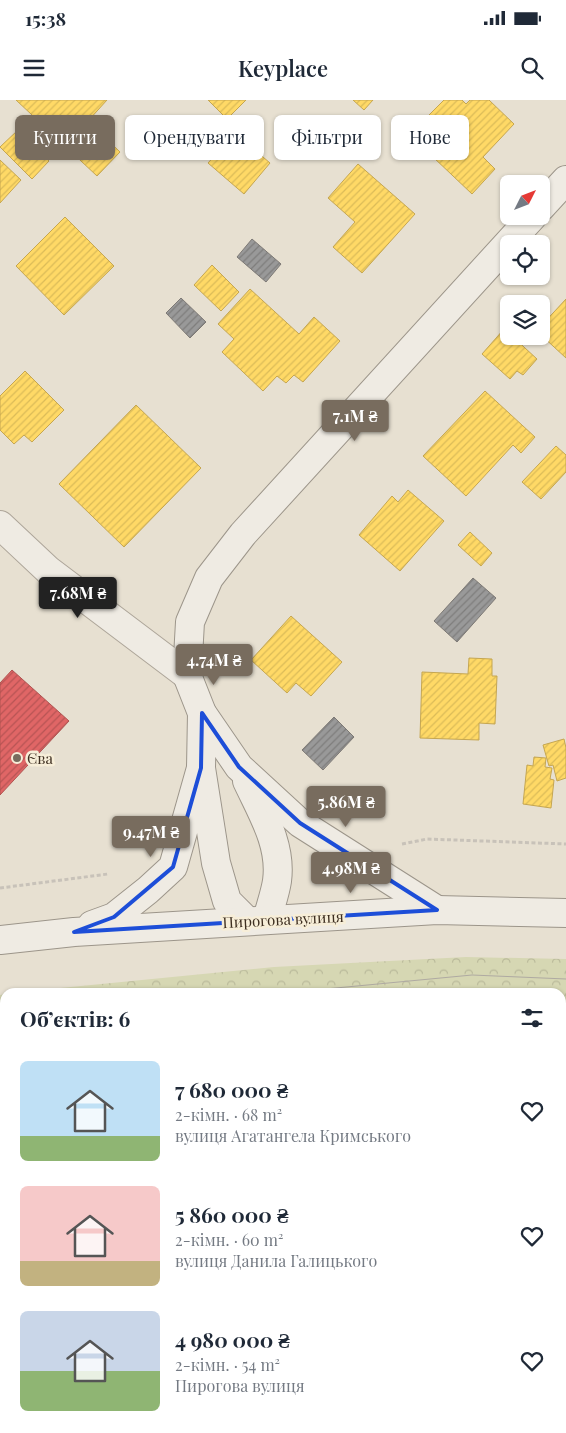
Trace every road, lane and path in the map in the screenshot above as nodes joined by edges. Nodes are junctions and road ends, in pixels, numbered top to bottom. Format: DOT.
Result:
graph roads {
  1 [pos="566,180"];
  2 [pos="550,197"];
  3 [pos="524,225"];
  4 [pos="0,525"];
  5 [pos="187,675"];
  6 [pos="202,713"];
  7 [pos="239,767"];
  8 [pos="201,768"];
  9 [pos="566,844"];
  10 [pos="397,845"];
  11 [pos="109,874"];
  12 [pos="0,888"];
  13 [pos="437,910"];
  14 [pos="566,913"];
  15 [pos="257,920"];
  16 [pos="74,932"];
  17 [pos="0,940"];
  1 -- 2 [label="main road"];
  3 -- 5 [label="main road"];
  4 -- 5 [label="main road"];
  5 -- 6 [label="main road"];
  6 -- 7 [label="main road"];
  6 -- 8 [label="main road"];
  7 -- 13 [label="main road"];
  7 -- 15 [label="main road"];
  8 -- 15 [label="main road"];
  8 -- 16 [label="main road"];
  9 -- 10 [label="path"];
  11 -- 12 [label="path"];
  13 -- 14 [label="main road, Пирогова вулиця"];
  13 -- 15 [label="main road, Пирогова вулиця"];
  15 -- 16 [label="main road, Пирогова вулиця"];
  16 -- 17 [label="main road, Пирогова вулиця"];
}
